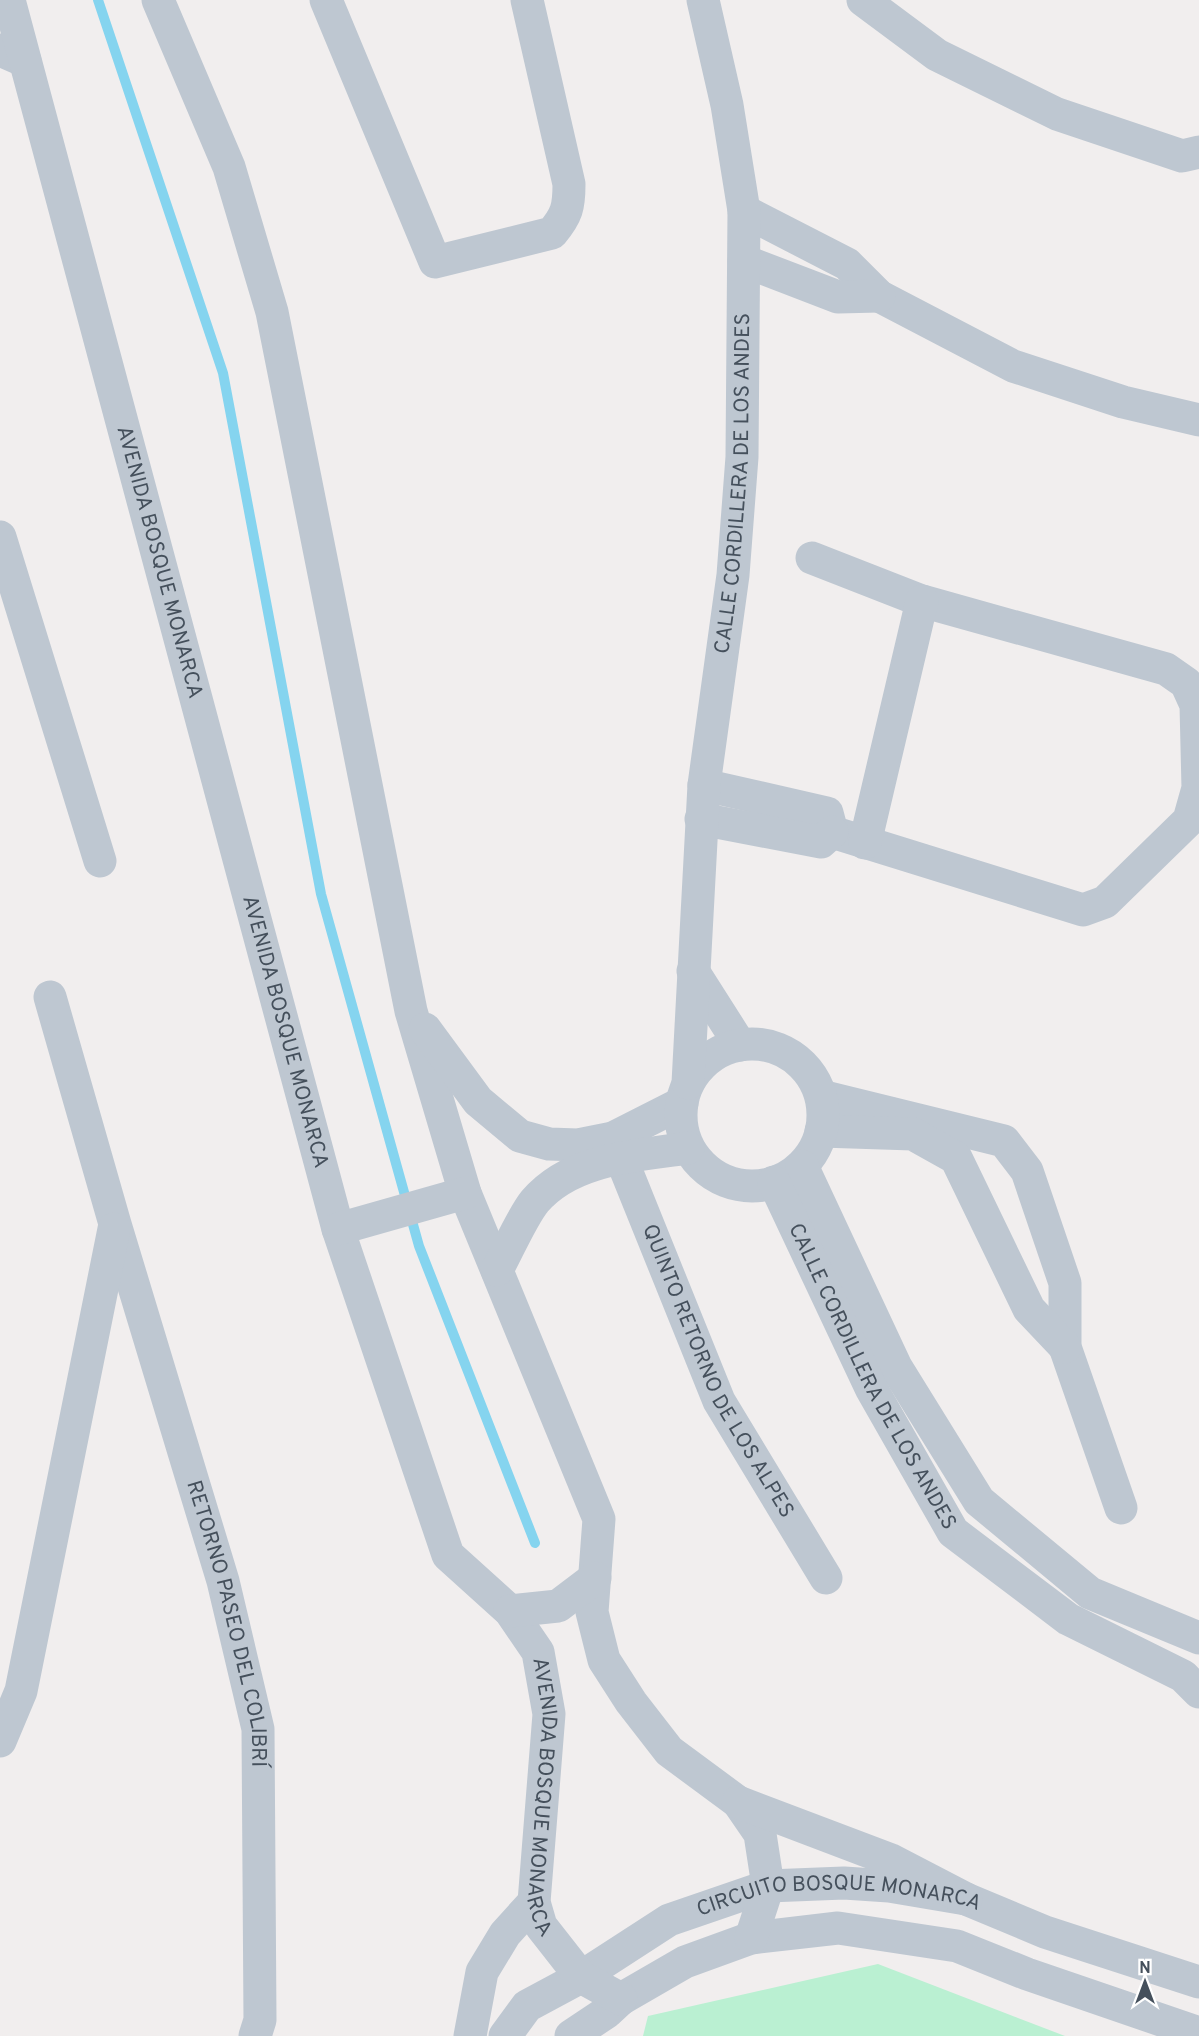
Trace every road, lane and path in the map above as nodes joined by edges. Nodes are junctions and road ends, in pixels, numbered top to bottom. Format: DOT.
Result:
graph roads {
  1 [pos="9,0"];
  2 [pos="158,0"];
  3 [pos="326,0"];
  4 [pos="527,0"];
  5 [pos="704,0"];
  6 [pos="863,0"];
  7 [pos="13,56"];
  8 [pos="1199,152"];
  9 [pos="744,211"];
  10 [pos="744,261"];
  11 [pos="879,296"];
  12 [pos="1199,420"];
  13 [pos="0,537"];
  14 [pos="812,558"];
  15 [pos="922,601"];
  16 [pos="704,785"];
  17 [pos="701,819"];
  18 [pos="832,832"];
  19 [pos="865,843"];
  20 [pos="100,861"];
  21 [pos="693,971"];
  22 [pos="50,997"];
  23 [pos="411,1011"];
  24 [pos="740,1045"];
  25 [pos="685,1093"];
  26 [pos="821,1096"];
  27 [pos="821,1131"];
  28 [pos="617,1148"];
  29 [pos="688,1148"];
  30 [pos="802,1166"];
  31 [pos="774,1182"];
  32 [pos="465,1192"];
  33 [pos="115,1224"];
  34 [pos="338,1229"];
  35 [pos="497,1270"];
  36 [pos="1065,1347"];
  37 [pos="1121,1508"];
  38 [pos="595,1578"];
  39 [pos="826,1578"];
  40 [pos="510,1611"];
  41 [pos="1199,1638"];
  42 [pos="1199,1692"];
  43 [pos="0,1741"];
  44 [pos="738,1802"];
  45 [pos="768,1886"];
  46 [pos="966,1899"];
  47 [pos="534,1902"];
  48 [pos="751,1938"];
  49 [pos="581,1977"];
  50 [pos="1199,1982"];
  51 [pos="621,1999"];
  52 [pos="1199,2033"];
  53 [pos="255,2036"];
  54 [pos="470,2036"];
  55 [pos="506,2036"];
  56 [pos="571,2036"];
  1 -- 7 [label="street, AVENIDA BOSQUE MONARCA"];
  2 -- 23 [label="street"];
  3 -- 4 [label="street"];
  5 -- 9 [label="street, CALLE CORDILLERA DE LOS ANDES"];
  6 -- 8 [label="street"];
  7 -- 34 [label="street, AVENIDA BOSQUE MONARCA"];
  9 -- 10 [label="street, CALLE CORDILLERA DE LOS ANDES"];
  9 -- 11 [label="street"];
  10 -- 11 [label="street"];
  10 -- 16 [label="street, CALLE CORDILLERA DE LOS ANDES"];
  11 -- 12 [label="street"];
  13 -- 20 [label="street"];
  14 -- 15 [label="street"];
  15 -- 19 [label="street"];
  15 -- 19 [label="street"];
  16 -- 17 [label="street, CALLE CORDILLERA DE LOS ANDES"];
  16 -- 18 [label="street"];
  17 -- 18 [label="street"];
  17 -- 21 [label="street, CALLE CORDILLERA DE LOS ANDES"];
  18 -- 19 [label="street"];
  21 -- 24 [label="street"];
  21 -- 25 [label="street, CALLE CORDILLERA DE LOS ANDES"];
  22 -- 33 [label="street, RETORNO PASEO DEL COLIBRÍ"];
  23 -- 28 [label="street"];
  23 -- 32 [label="street"];
  24 -- 25 [label="street"];
  24 -- 26 [label="street"];
  25 -- 28 [label="street"];
  25 -- 29 [label="street"];
  26 -- 27 [label="street"];
  26 -- 36 [label="street"];
  27 -- 30 [label="street"];
  27 -- 36 [label="street"];
  28 -- 29 [label="street"];
  28 -- 35 [label="street"];
  28 -- 39 [label="street, QUINTO RETORNO DE LOS ALPES"];
  29 -- 31 [label="street"];
  30 -- 31 [label="street"];
  30 -- 41 [label="street, CALLE CORDILLERA DE LOS ANDES"];
  31 -- 42 [label="street, CALLE CORDILLERA DE LOS ANDES"];
  32 -- 34 [label="street"];
  32 -- 35 [label="street"];
  33 -- 43 [label="street, RETORNO PASEO DEL COLIBRÍ"];
  33 -- 53 [label="street, RETORNO PASEO DEL COLIBRÍ"];
  34 -- 40 [label="street, AVENIDA BOSQUE MONARCA"];
  35 -- 38 [label="street"];
  36 -- 37 [label="street"];
  38 -- 40 [label="street"];
  38 -- 44 [label="street"];
  40 -- 47 [label="street, AVENIDA BOSQUE MONARCA"];
  44 -- 45 [label="street"];
  44 -- 46 [label="street"];
  45 -- 46 [label="street, CIRCUITO BOSQUE MONARCA"];
  45 -- 48 [label="street"];
  45 -- 49 [label="street, CIRCUITO BOSQUE MONARCA"];
  46 -- 50 [label="street, CIRCUITO BOSQUE MONARCA"];
  47 -- 49 [label="street, AVENIDA BOSQUE MONARCA"];
  47 -- 54 [label="street"];
  48 -- 51 [label="street, CIRCUITO BOSQUE MONARCA"];
  48 -- 52 [label="street, CIRCUITO BOSQUE MONARCA"];
  49 -- 51 [label="street, AVENIDA BOSQUE MONARCA"];
  49 -- 55 [label="street, CIRCUITO BOSQUE MONARCA"];
  51 -- 56 [label="street, CIRCUITO BOSQUE MONARCA"];
}
